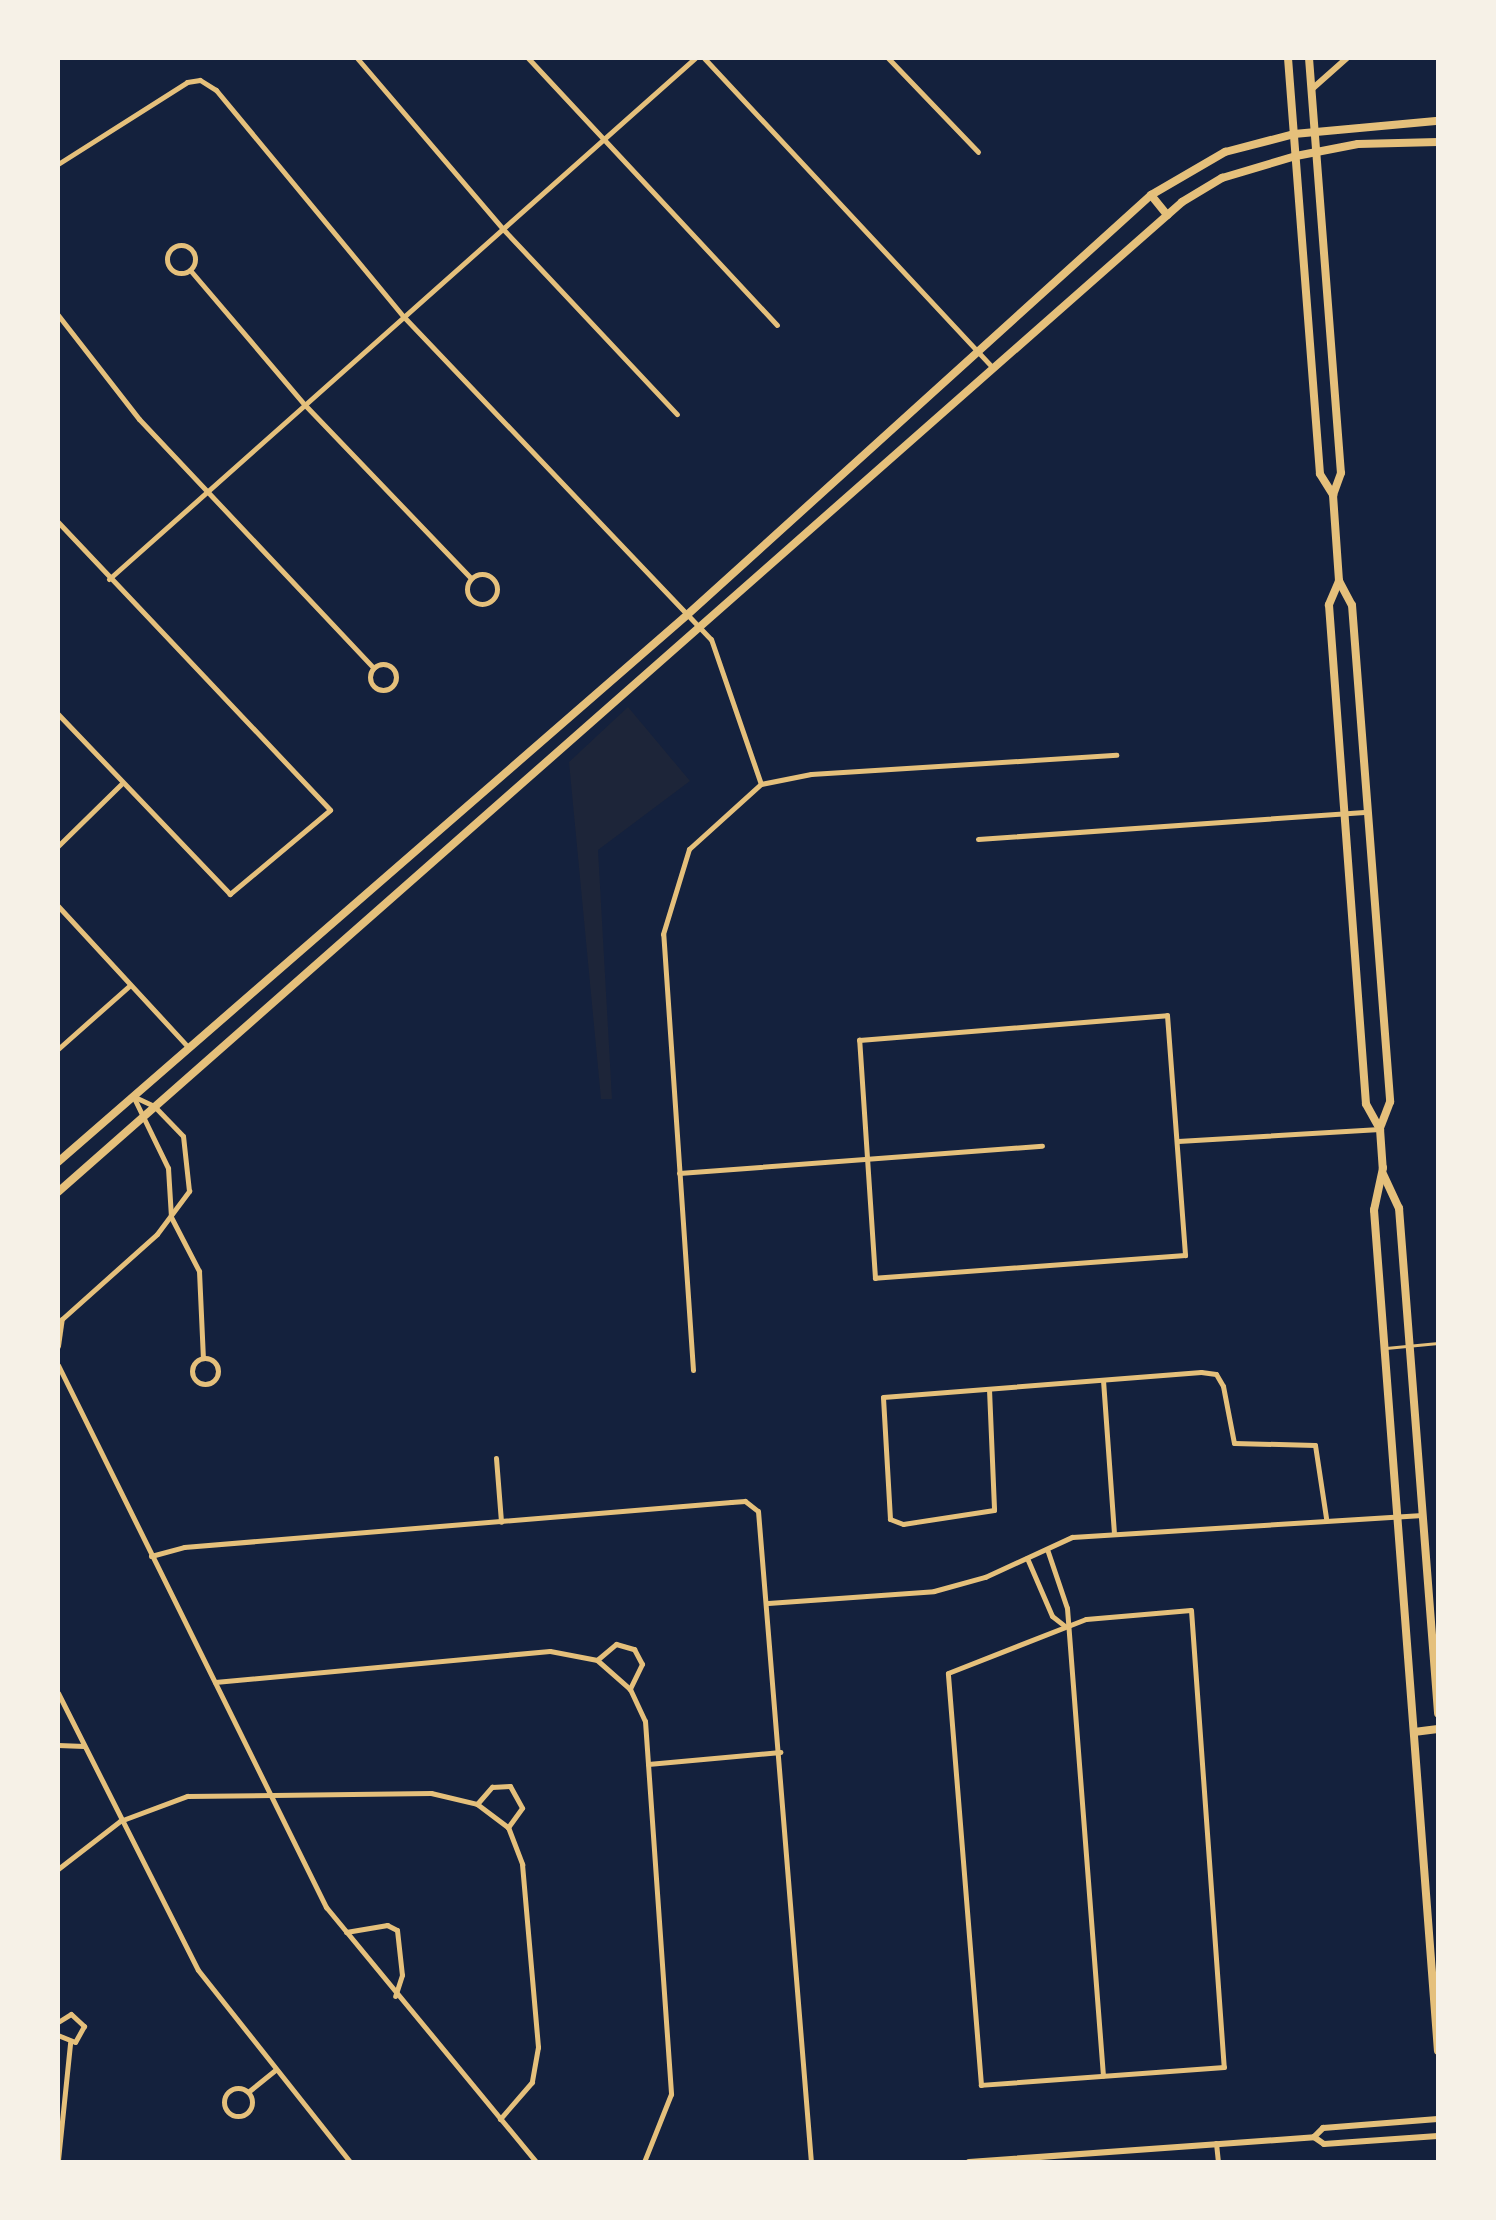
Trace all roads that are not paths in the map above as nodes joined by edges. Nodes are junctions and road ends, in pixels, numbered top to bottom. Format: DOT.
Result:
graph roads {
  1 [pos="357,58"];
  2 [pos="528,58"];
  3 [pos="695,58"];
  4 [pos="704,58"];
  5 [pos="888,58"];
  6 [pos="1288,58"];
  7 [pos="1308,58"];
  8 [pos="1347,58"];
  9 [pos="1310,90"];
  10 [pos="1438,121"];
  11 [pos="1314,129"];
  12 [pos="1294,134"];
  13 [pos="601,140"];
  14 [pos="1438,142"];
  15 [pos="978,152"];
  16 [pos="1316,152"];
  17 [pos="1296,156"];
  18 [pos="58,164"];
  19 [pos="1151,195"];
  20 [pos="1166,215"];
  21 [pos="503,229"];
  22 [pos="190,270"];
  23 [pos="58,316"];
  24 [pos="403,316"];
  25 [pos="776,326"];
  26 [pos="978,349"];
  27 [pos="993,368"];
  28 [pos="304,404"];
  29 [pos="1337,411"];
  30 [pos="677,414"];
  31 [pos="1315,414"];
  32 [pos="846,470"];
  33 [pos="858,485"];
  34 [pos="204,489"];
  35 [pos="1333,495"];
  36 [pos="58,522"];
  37 [pos="471,578"];
  38 [pos="109,580"];
  39 [pos="1338,581"];
  40 [pos="686,614"];
  41 [pos="698,626"];
  42 [pos="374,668"];
  43 [pos="58,714"];
  44 [pos="544,737"];
  45 [pos="554,752"];
  46 [pos="1116,755"];
  47 [pos="122,783"];
  48 [pos="761,784"];
  49 [pos="1368,812"];
  50 [pos="1344,813"];
  51 [pos="978,838"];
  52 [pos="424,840"];
  53 [pos="58,846"];
  54 [pos="437,857"];
  55 [pos="374,884"];
  56 [pos="384,904"];
  57 [pos="58,906"];
  58 [pos="262,981"];
  59 [pos="130,984"];
  60 [pos="1382,994"];
  61 [pos="276,998"];
  62 [pos="1358,998"];
  63 [pos="188,1047"];
  64 [pos="58,1048"];
  65 [pos="133,1096"];
  66 [pos="154,1106"];
  67 [pos="140,1118"];
  68 [pos="1380,1129"];
  69 [pos="1178,1141"];
  70 [pos="1042,1146"];
  71 [pos="866,1159"];
  72 [pos="58,1162"];
  73 [pos="679,1173"];
  74 [pos="1383,1174"];
  75 [pos="58,1192"];
  76 [pos="170,1216"];
  77 [pos="60,1319"];
  78 [pos="1438,1343"];
  79 [pos="58,1346"];
  80 [pos="1410,1346"];
  81 [pos="1384,1348"];
  82 [pos="203,1358"];
  83 [pos="58,1365"];
  84 [pos="693,1370"];
  85 [pos="1103,1380"];
  86 [pos="990,1390"];
  87 [pos="496,1458"];
  88 [pos="1422,1515"];
  89 [pos="1397,1516"];
  90 [pos="1326,1518"];
  91 [pos="500,1522"];
  92 [pos="1114,1534"];
  93 [pos="1047,1548"];
  94 [pos="150,1556"];
  95 [pos="1027,1558"];
  96 [pos="768,1602"];
  97 [pos="1065,1626"];
  98 [pos="597,1660"];
  99 [pos="214,1682"];
  100 [pos="630,1689"];
  101 [pos="58,1694"];
  102 [pos="1438,1713"];
  103 [pos="1438,1730"];
  104 [pos="1414,1732"];
  105 [pos="58,1745"];
  106 [pos="84,1746"];
  107 [pos="780,1752"];
  108 [pos="648,1764"];
  109 [pos="268,1795"];
  110 [pos="477,1804"];
  111 [pos="120,1821"];
  112 [pos="508,1827"];
  113 [pos="58,1869"];
  114 [pos="1434,1925"];
  115 [pos="344,1932"];
  116 [pos="395,1996"];
  117 [pos="58,2022"];
  118 [pos="58,2035"];
  119 [pos="70,2042"];
  120 [pos="1438,2050"];
  121 [pos="274,2070"];
  122 [pos="1102,2076"];
  123 [pos="248,2092"];
  124 [pos="500,2119"];
  125 [pos="1438,2119"];
  126 [pos="1314,2136"];
  127 [pos="1438,2136"];
  128 [pos="1216,2143"];
  129 [pos="1083,2153"];
  130 [pos="58,2160"];
  131 [pos="350,2162"];
  132 [pos="536,2162"];
  133 [pos="644,2162"];
  134 [pos="812,2162"];
  135 [pos="969,2162"];
  136 [pos="1084,2162"];
  137 [pos="1218,2162"];
  1 -- 21 [label="street"];
  2 -- 13 [label="street"];
  3 -- 13 [label="street"];
  4 -- 26 [label="street"];
  5 -- 15 [label="street"];
  6 -- 12 [label="main road"];
  7 -- 9 [label="main road"];
  8 -- 9 [label="street"];
  9 -- 11 [label="main road"];
  10 -- 11 [label="main road"];
  11 -- 12 [label="main road"];
  11 -- 16 [label="main road"];
  12 -- 17 [label="main road"];
  12 -- 19 [label="main road"];
  13 -- 21 [label="street"];
  13 -- 25 [label="street"];
  14 -- 16 [label="main road"];
  16 -- 17 [label="main road"];
  16 -- 29 [label="main road"];
  17 -- 20 [label="main road"];
  17 -- 31 [label="main road"];
  18 -- 24 [label="street"];
  19 -- 20 [label="main road"];
  19 -- 26 [label="main road"];
  20 -- 27 [label="main road"];
  21 -- 24 [label="street"];
  21 -- 30 [label="street"];
  22 -- 22 [label="street"];
  22 -- 28 [label="street"];
  23 -- 34 [label="street"];
  24 -- 28 [label="street"];
  24 -- 40 [label="street"];
  26 -- 27 [label="street"];
  26 -- 32 [label="main road"];
  27 -- 33 [label="main road"];
  28 -- 34 [label="street"];
  28 -- 37 [label="street"];
  29 -- 31 [label="main road"];
  29 -- 35 [label="main road"];
  31 -- 35 [label="main road"];
  32 -- 33 [label="main road"];
  32 -- 40 [label="main road"];
  33 -- 41 [label="main road"];
  34 -- 38 [label="street"];
  34 -- 42 [label="street"];
  35 -- 39 [label="main road"];
  36 -- 38 [label="street"];
  37 -- 37 [label="street"];
  38 -- 47 [label="street"];
  39 -- 49 [label="main road"];
  39 -- 50 [label="main road"];
  40 -- 41 [label="street"];
  40 -- 44 [label="main road"];
  41 -- 45 [label="main road"];
  41 -- 48 [label="street"];
  42 -- 42 [label="street"];
  43 -- 47 [label="street"];
  44 -- 45 [label="main road"];
  44 -- 52 [label="main road"];
  45 -- 54 [label="main road"];
  46 -- 48 [label="street"];
  47 -- 53 [label="street"];
  48 -- 73 [label="street"];
  49 -- 50 [label="street"];
  49 -- 60 [label="main road"];
  50 -- 51 [label="street"];
  50 -- 62 [label="main road"];
  52 -- 54 [label="main road"];
  52 -- 55 [label="main road"];
  54 -- 56 [label="main road"];
  55 -- 56 [label="main road"];
  55 -- 58 [label="main road"];
  56 -- 61 [label="main road"];
  57 -- 59 [label="street"];
  58 -- 61 [label="main road"];
  58 -- 63 [label="main road"];
  59 -- 63 [label="street"];
  59 -- 64 [label="street"];
  60 -- 62 [label="main road"];
  60 -- 68 [label="main road"];
  61 -- 66 [label="main road"];
  62 -- 68 [label="main road"];
  63 -- 65 [label="main road"];
  65 -- 66 [label="street"];
  65 -- 67 [label="street"];
  65 -- 72 [label="main road"];
  66 -- 67 [label="main road"];
  66 -- 76 [label="street"];
  67 -- 75 [label="main road"];
  67 -- 76 [label="street"];
  68 -- 69 [label="street"];
  68 -- 74 [label="main road"];
  69 -- 71 [label="street"];
  69 -- 71 [label="street"];
  70 -- 71 [label="street"];
  71 -- 73 [label="street"];
  73 -- 84 [label="street"];
  74 -- 80 [label="main road"];
  74 -- 81 [label="main road"];
  76 -- 77 [label="street"];
  76 -- 82 [label="street"];
  77 -- 79 [label="street"];
  78 -- 80 [label="lane"];
  80 -- 81 [label="lane"];
  80 -- 88 [label="main road"];
  81 -- 89 [label="main road"];
  82 -- 82 [label="street"];
  83 -- 94 [label="street"];
  85 -- 86 [label="street"];
  85 -- 90 [label="street"];
  85 -- 92 [label="street"];
  86 -- 86 [label="street"];
  87 -- 91 [label="street"];
  88 -- 89 [label="street"];
  88 -- 102 [label="main road"];
  89 -- 90 [label="street"];
  89 -- 104 [label="main road"];
  90 -- 92 [label="street"];
  91 -- 94 [label="street"];
  91 -- 96 [label="street"];
  92 -- 93 [label="street"];
  93 -- 95 [label="street"];
  93 -- 97 [label="street"];
  94 -- 99 [label="street"];
  95 -- 96 [label="street"];
  95 -- 97 [label="street"];
  96 -- 107 [label="street"];
  97 -- 122 [label="street"];
  97 -- 122 [label="street"];
  97 -- 122 [label="street"];
  98 -- 99 [label="street"];
  98 -- 100 [label="street"];
  98 -- 100 [label="street"];
  99 -- 109 [label="street"];
  100 -- 108 [label="street"];
  101 -- 106 [label="street"];
  103 -- 104 [label="main road"];
  104 -- 114 [label="main road"];
  105 -- 106 [label="street"];
  106 -- 111 [label="street"];
  107 -- 108 [label="street"];
  107 -- 134 [label="street"];
  108 -- 133 [label="street"];
  109 -- 110 [label="street"];
  109 -- 111 [label="street"];
  109 -- 115 [label="street"];
  110 -- 112 [label="street"];
  110 -- 112 [label="street"];
  111 -- 113 [label="street"];
  111 -- 121 [label="street"];
  112 -- 124 [label="street"];
  114 -- 120 [label="main road"];
  115 -- 116 [label="street"];
  115 -- 116 [label="street"];
  116 -- 124 [label="street"];
  117 -- 119 [label="street"];
  118 -- 119 [label="street"];
  119 -- 130 [label="street"];
  121 -- 123 [label="street"];
  121 -- 131 [label="street"];
  123 -- 123 [label="street"];
  124 -- 132 [label="street"];
  125 -- 126 [label="street"];
  126 -- 127 [label="street"];
  126 -- 128 [label="street"];
  128 -- 129 [label="street"];
  128 -- 137 [label="street"];
  129 -- 135 [label="street"];
  129 -- 136 [label="street"];
}
